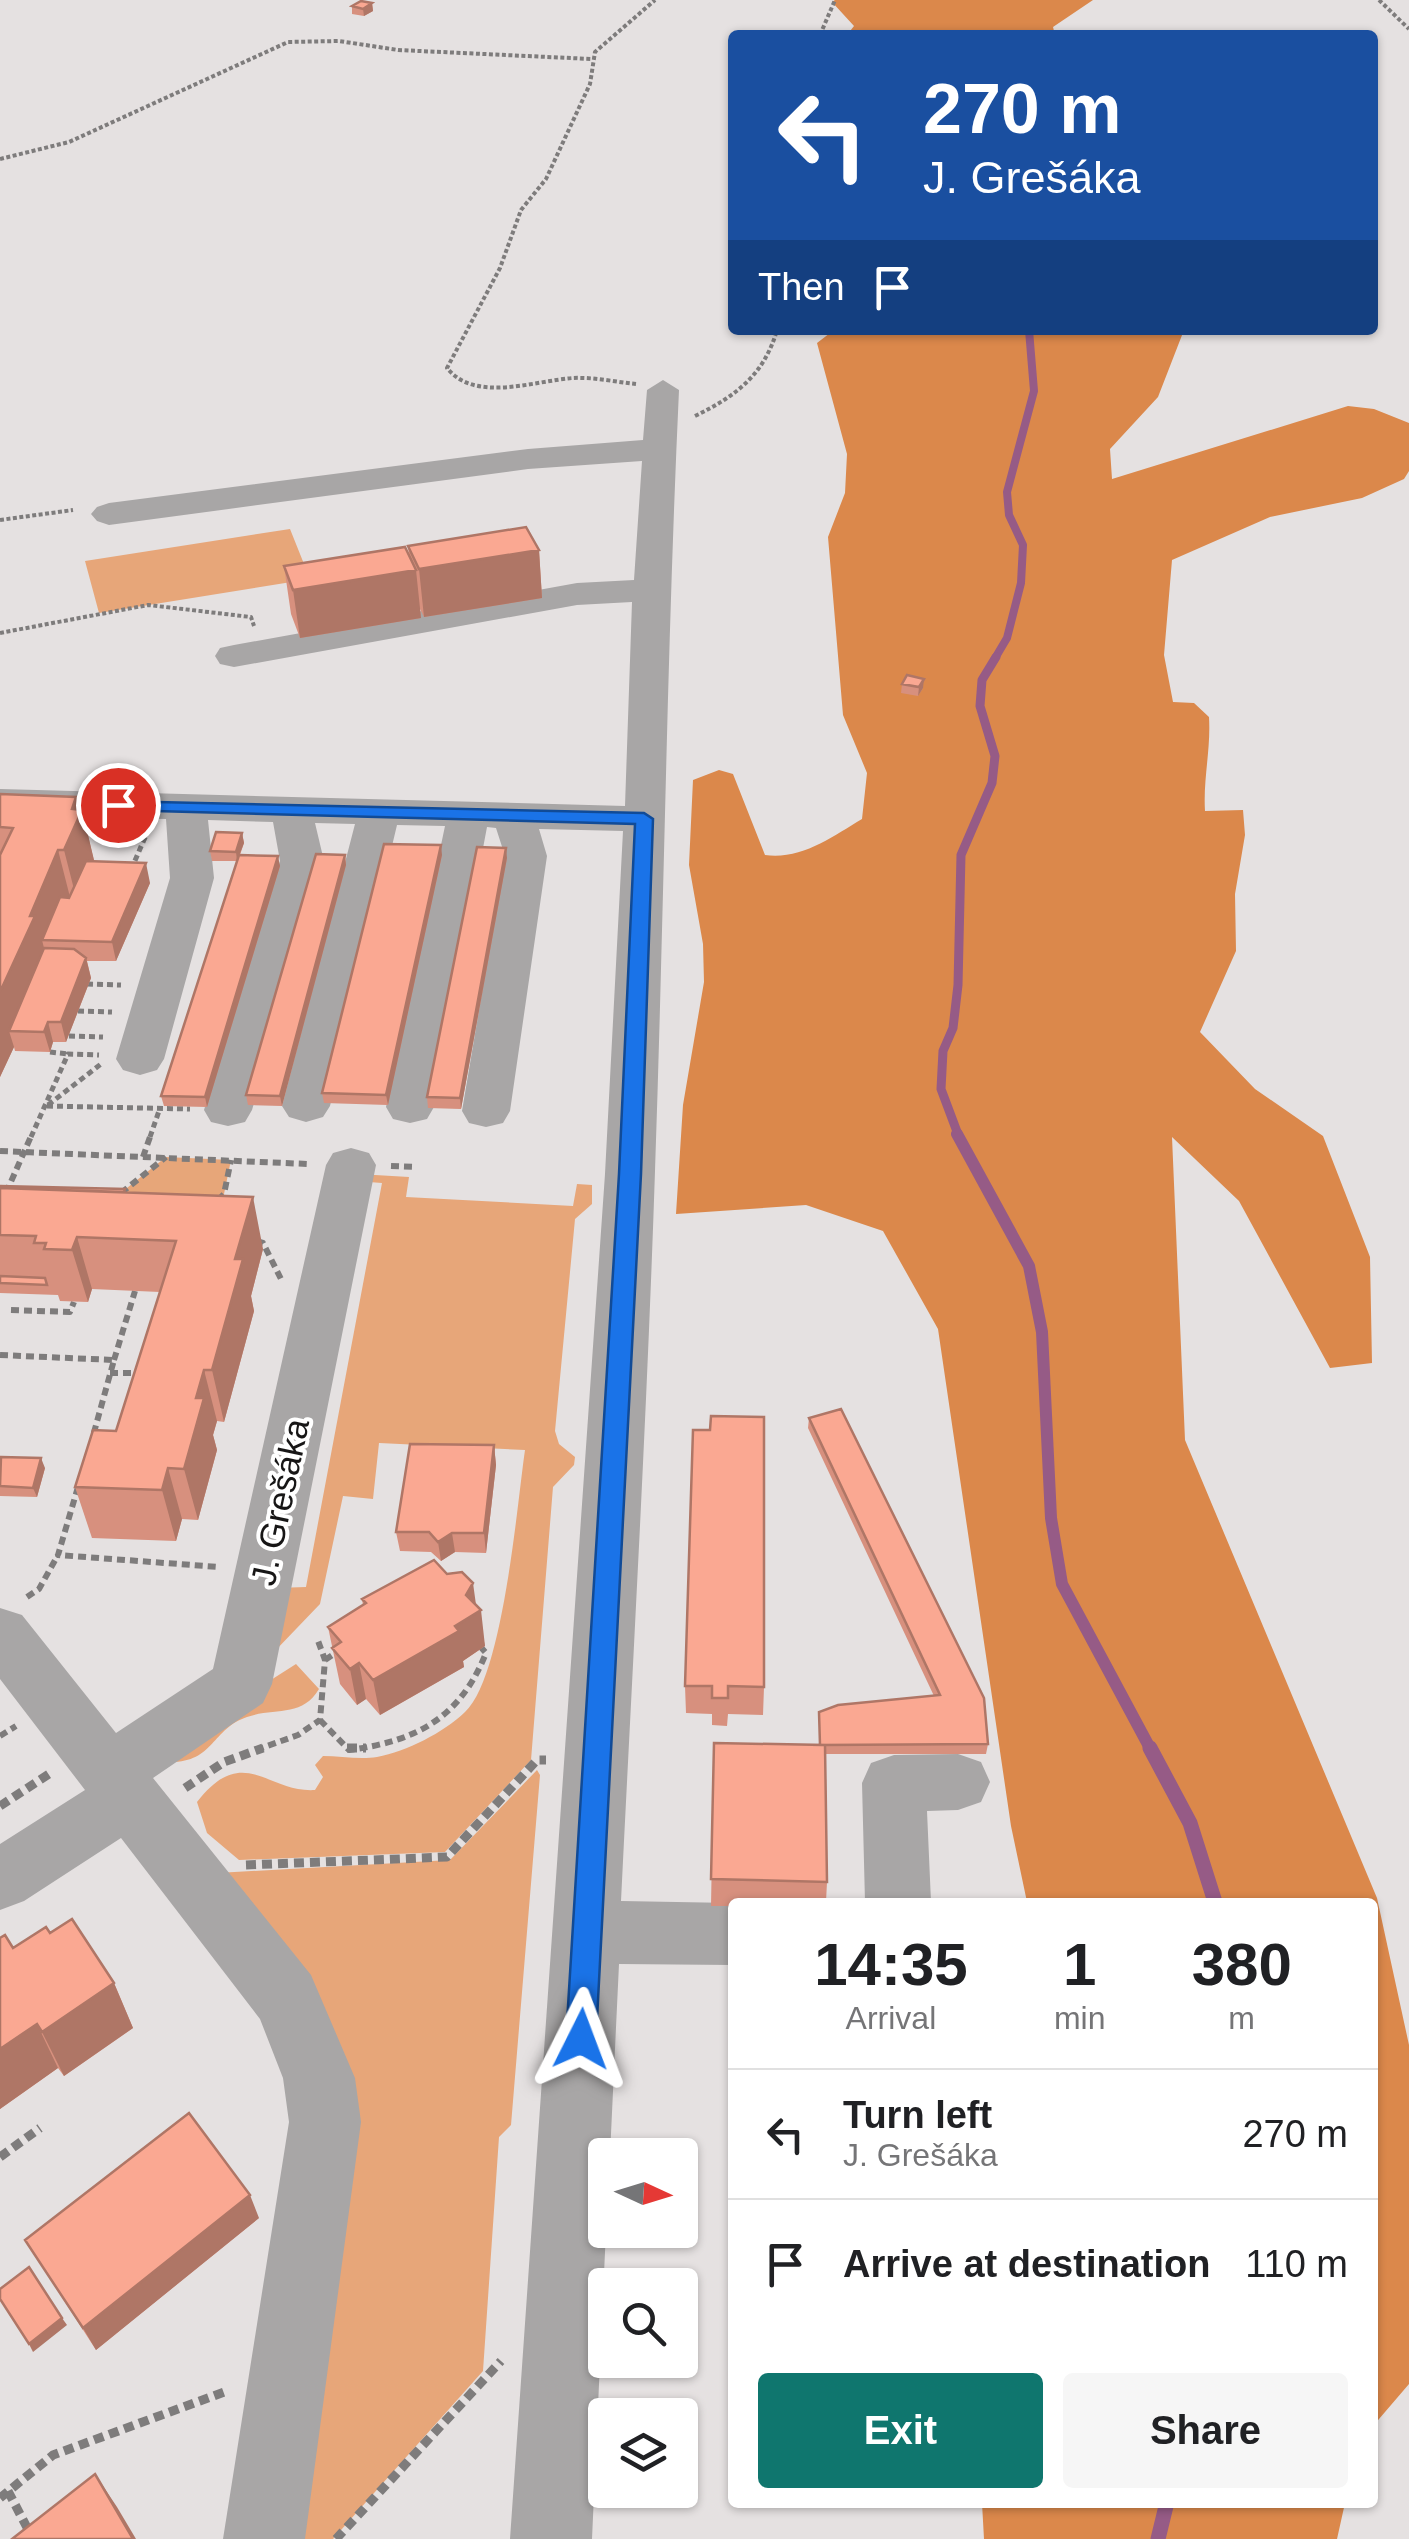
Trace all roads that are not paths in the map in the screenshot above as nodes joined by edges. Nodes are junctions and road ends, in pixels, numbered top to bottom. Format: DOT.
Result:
graph roads {
  1 [pos="663,390"];
  2 [pos="662,441"];
  3 [pos="100,511"];
  4 [pos="654,590"];
  5 [pos="248,654"];
  6 [pos="0,802"];
  7 [pos="186,806"];
  8 [pos="291,809"];
  9 [pos="380,811"];
  10 [pos="491,813"];
  11 [pos="644,819"];
  12 [pos="123,1051"];
  13 [pos="306,1106"];
  14 [pos="410,1107"];
  15 [pos="228,1110"];
  16 [pos="486,1111"];
  17 [pos="352,1165"];
  18 [pos="6,1620"];
  19 [pos="958,1782"];
  20 [pos="124,1805"];
  21 [pos="0,1880"];
  22 [pos="898,1898"];
  23 [pos="587,1932"];
  24 [pos="728,1934"];
  25 [pos="264,2539"];
  26 [pos="550,2539"];
  1 -- 2 [label="street"];
  2 -- 3 [label="street"];
  2 -- 4 [label="street"];
  4 -- 5 [label="street"];
  4 -- 11 [label="street"];
  6 -- 7 [label="street"];
  7 -- 8 [label="street"];
  7 -- 12 [label="street"];
  8 -- 9 [label="street"];
  8 -- 15 [label="street"];
  9 -- 10 [label="street"];
  9 -- 13 [label="street"];
  10 -- 11 [label="street"];
  10 -- 14 [label="street"];
  10 -- 16 [label="street"];
  11 -- 23 [label="street"];
  17 -- 20 [label="street, J. Grešáka"];
  18 -- 20 [label="street"];
  19 -- 22 [label="street"];
  20 -- 21 [label="street, J. Grešáka"];
  20 -- 25 [label="street"];
  23 -- 24 [label="street"];
  23 -- 26 [label="street"];
}
